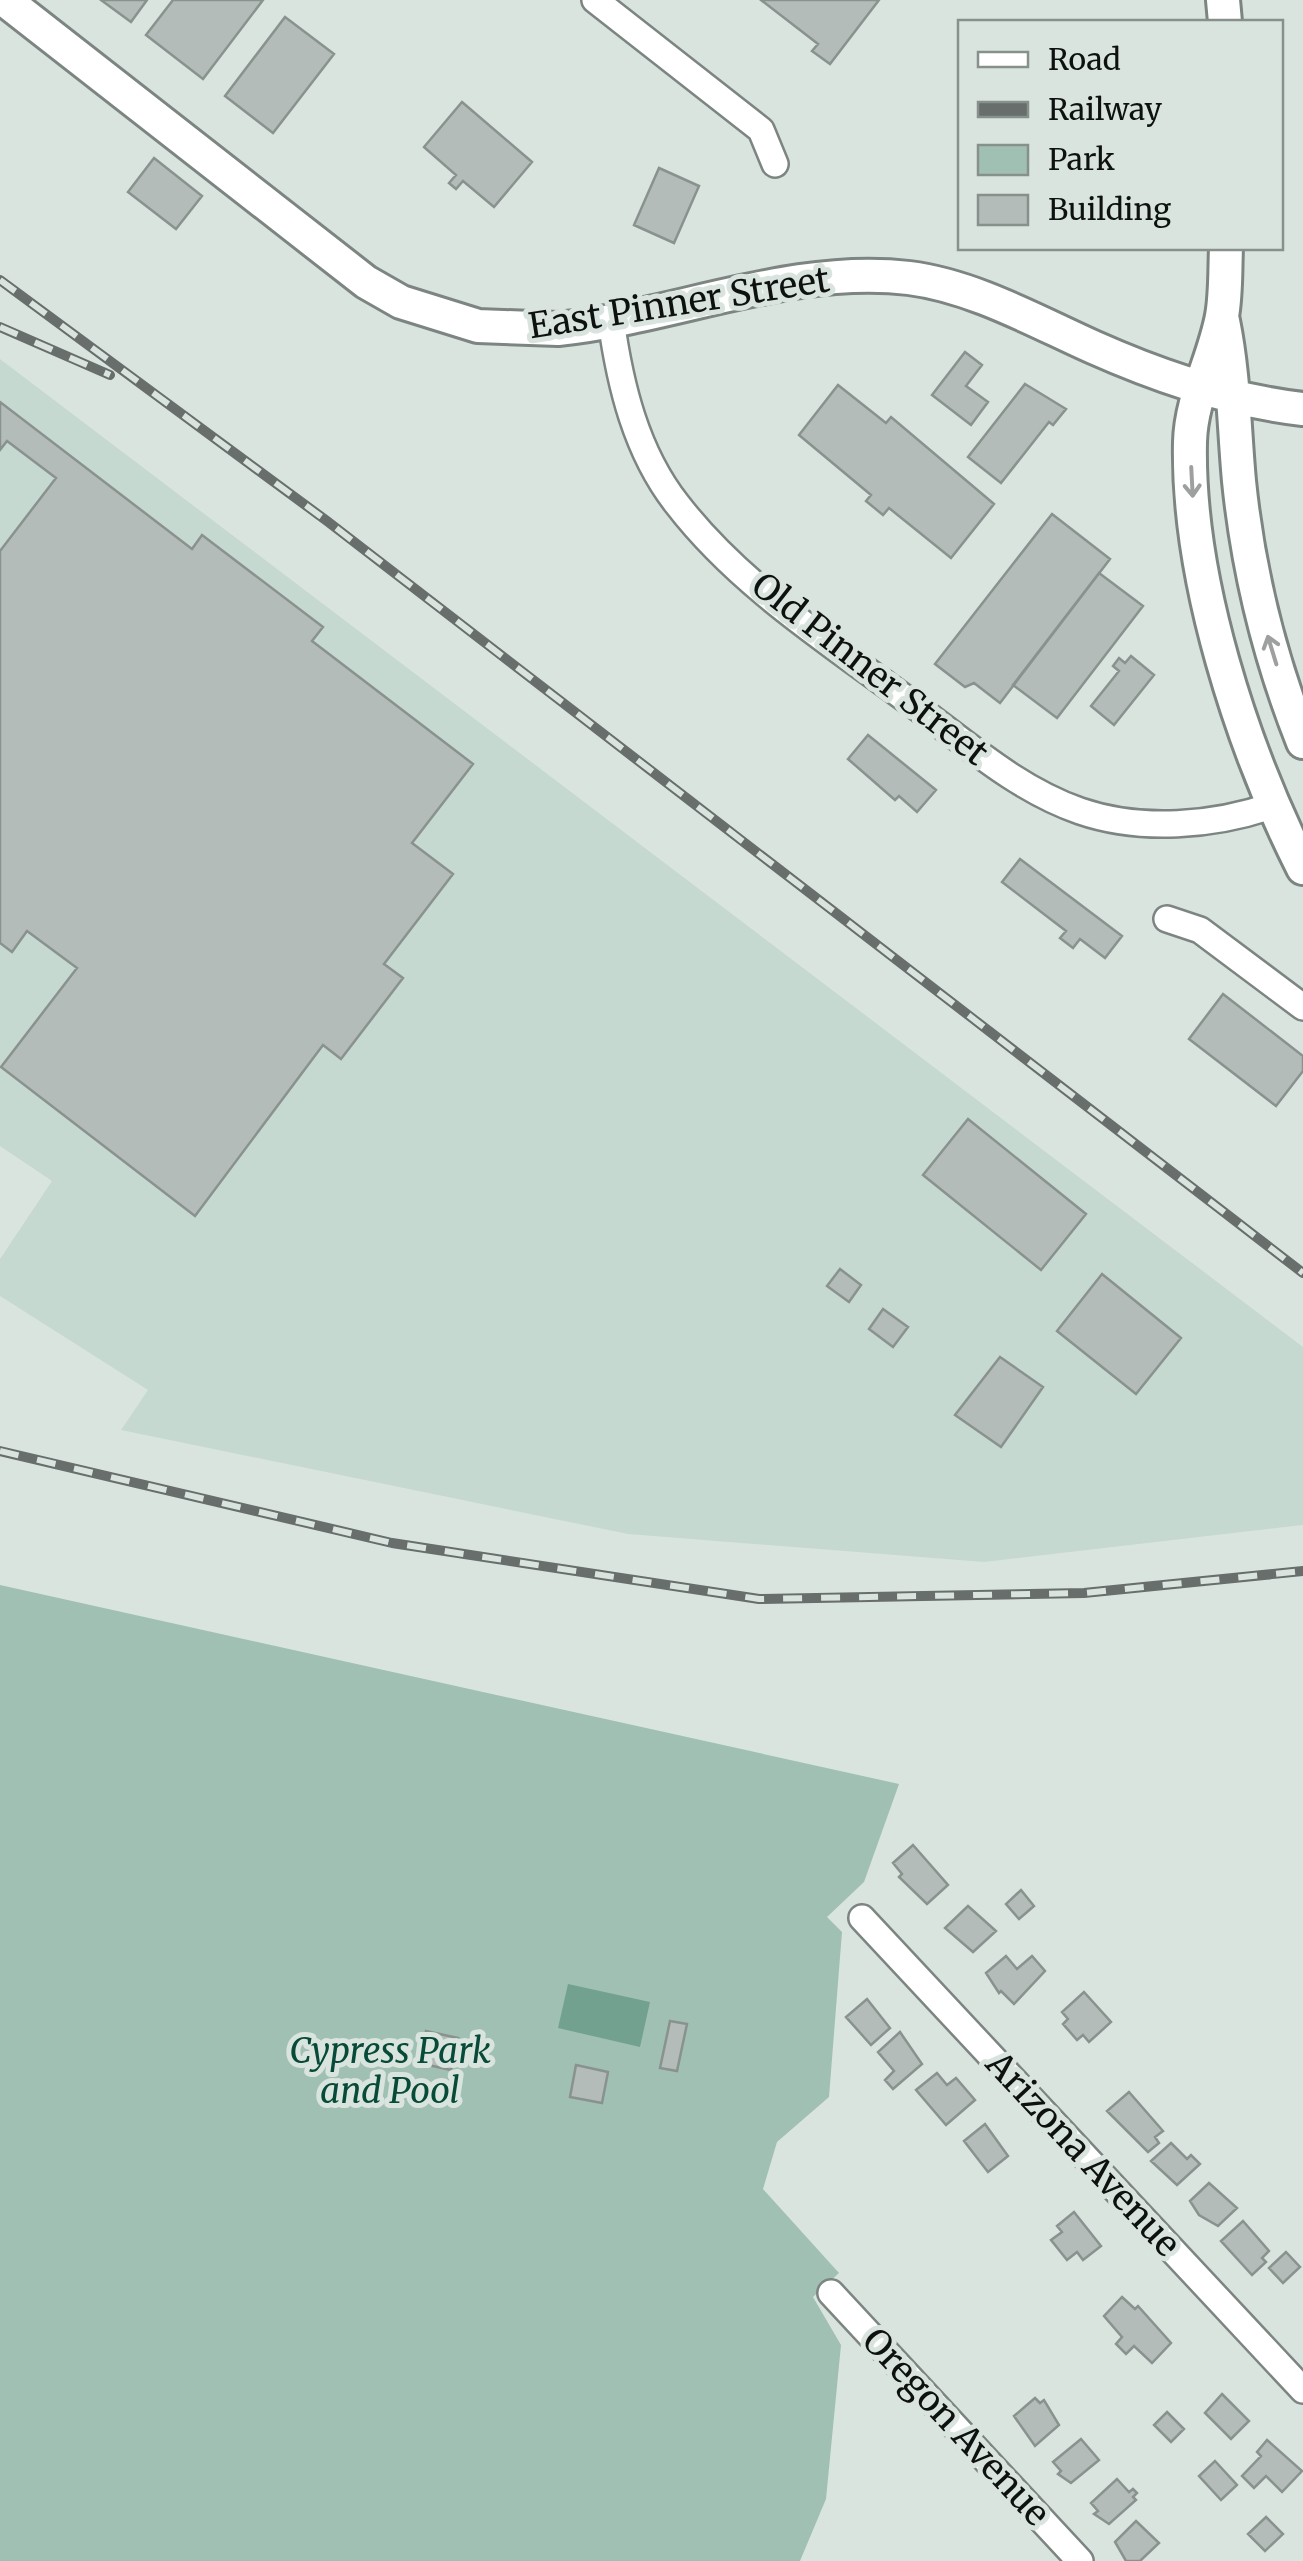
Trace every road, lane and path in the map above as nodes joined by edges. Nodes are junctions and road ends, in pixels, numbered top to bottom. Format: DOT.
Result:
graph roads {
  1 [pos="5,0"];
  2 [pos="594,0"];
  3 [pos="775,164"];
  4 [pos="1226,250"];
  5 [pos="1222,316"];
  6 [pos="610,320"];
  7 [pos="1200,386"];
  8 [pos="1235,396"];
  9 [pos="1303,409"];
  10 [pos="1300,726"];
  11 [pos="1274,805"];
  12 [pos="1303,868"];
  13 [pos="1167,920"];
  14 [pos="1303,1007"];
  15 [pos="862,1918"];
  16 [pos="831,2292"];
  17 [pos="1303,2390"];
  18 [pos="1080,2561"];
  1 -- 6 [label="main road, East Pinner Street"];
  2 -- 3 [label="street"];
  4 -- 5 [label="main road"];
  5 -- 7 [label="main road"];
  5 -- 8 [label="main road"];
  6 -- 7 [label="main road, East Pinner Street"];
  6 -- 11 [label="street, Old Pinner Street"];
  7 -- 8 [label="main road, East Pinner Street"];
  7 -- 11 [label="main road, one-way"];
  8 -- 9 [label="main road, East Pinner Street"];
  10 -- 8 [label="main road, one-way"];
  11 -- 12 [label="main road"];
  13 -- 14 [label="street"];
  15 -- 17 [label="street, Arizona Avenue"];
  16 -- 18 [label="street, Oregon Avenue"];
}
